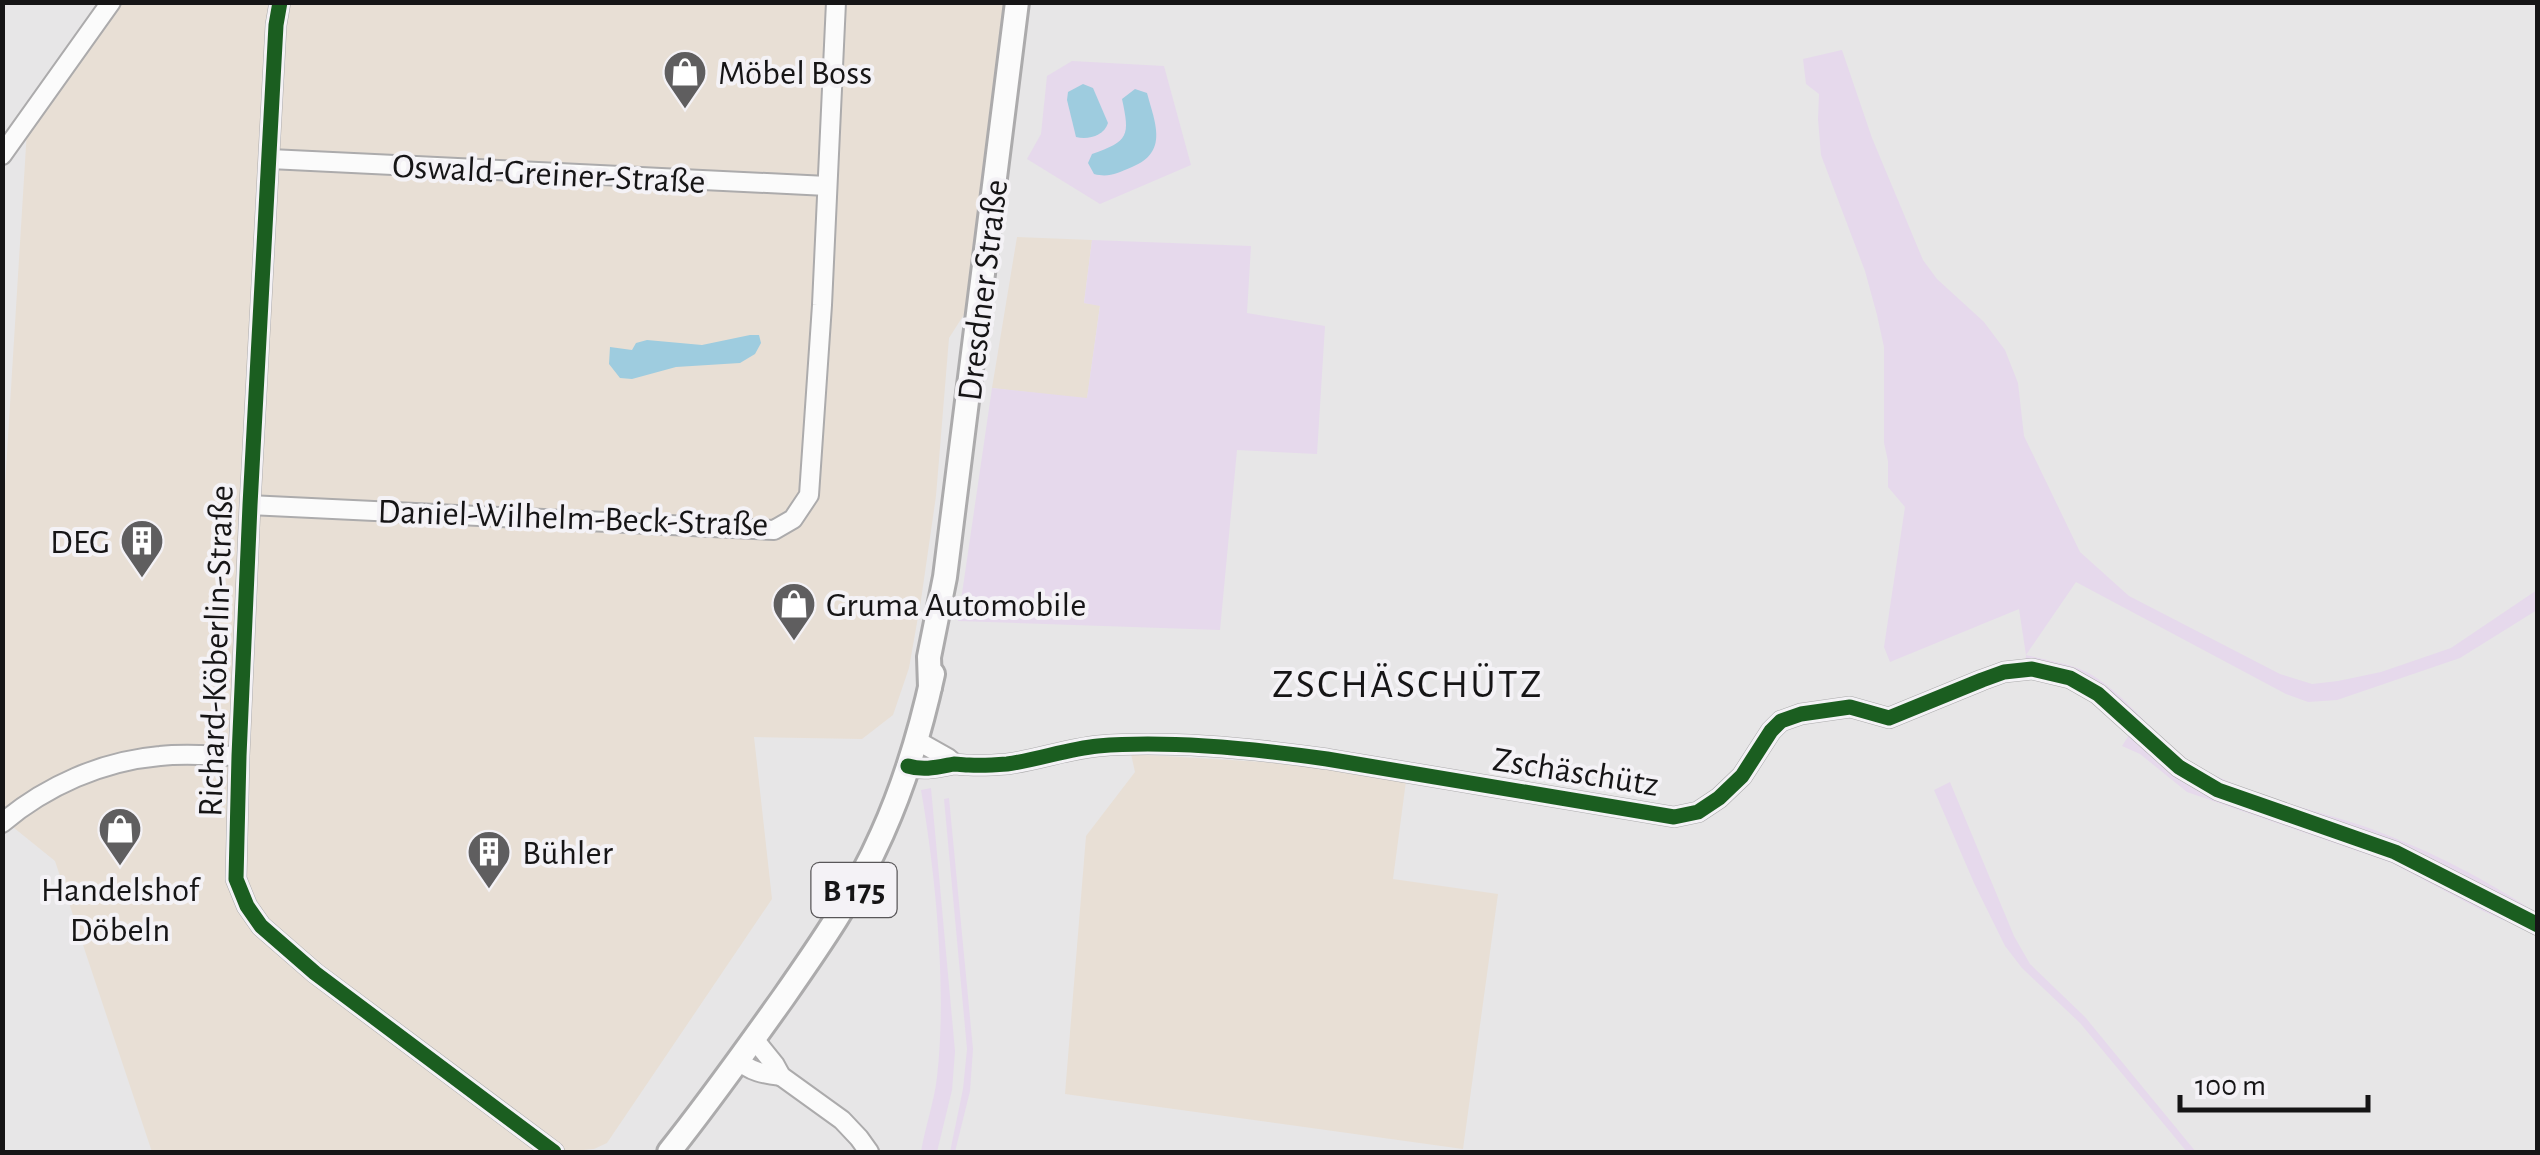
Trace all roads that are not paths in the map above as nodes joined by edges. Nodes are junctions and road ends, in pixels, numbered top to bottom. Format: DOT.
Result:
graph roads {
  1 [pos="111,2"];
  2 [pos="280,2"];
  3 [pos="836,2"];
  4 [pos="1018,2"];
  5 [pos="2,156"];
  6 [pos="270,159"];
  7 [pos="827,186"];
  8 [pos="250,506"];
  9 [pos="916,740"];
  10 [pos="239,756"];
  11 [pos="955,764"];
  12 [pos="908,766"];
  13 [pos="2,823"];
  14 [pos="2538,925"];
  15 [pos="754,1039"];
  16 [pos="739,1060"];
  17 [pos="781,1076"];
  18 [pos="554,1152"];
  19 [pos="667,1152"];
  20 [pos="869,1152"];
  1 -- 5 [label="street"];
  2 -- 6 [label="street, Richard-Köberlin-Straße"];
  3 -- 7 [label="street, Daniel-Wilhelm-Beck-Straße"];
  4 -- 9 [label="main road, Dresdner Straße / B 175"];
  6 -- 7 [label="street, Oswald-Greiner-Straße"];
  6 -- 8 [label="street, Richard-Köberlin-Straße"];
  7 -- 8 [label="street, Daniel-Wilhelm-Beck-Straße"];
  8 -- 10 [label="street, Richard-Köberlin-Straße"];
  9 -- 11 [label="street"];
  9 -- 12 [label="main road, Dresdner Straße / B 175"];
  10 -- 13 [label="street"];
  10 -- 18 [label="street, Richard-Köberlin-Straße"];
  11 -- 12 [label="street, Zschäschütz"];
  11 -- 14 [label="street, Zschäschütz"];
  12 -- 15 [label="main road, B 175"];
  15 -- 16 [label="main road, B 175"];
  15 -- 17 [label="street"];
  16 -- 17 [label="street"];
  16 -- 19 [label="main road, B 175"];
  17 -- 20 [label="street"];
}
